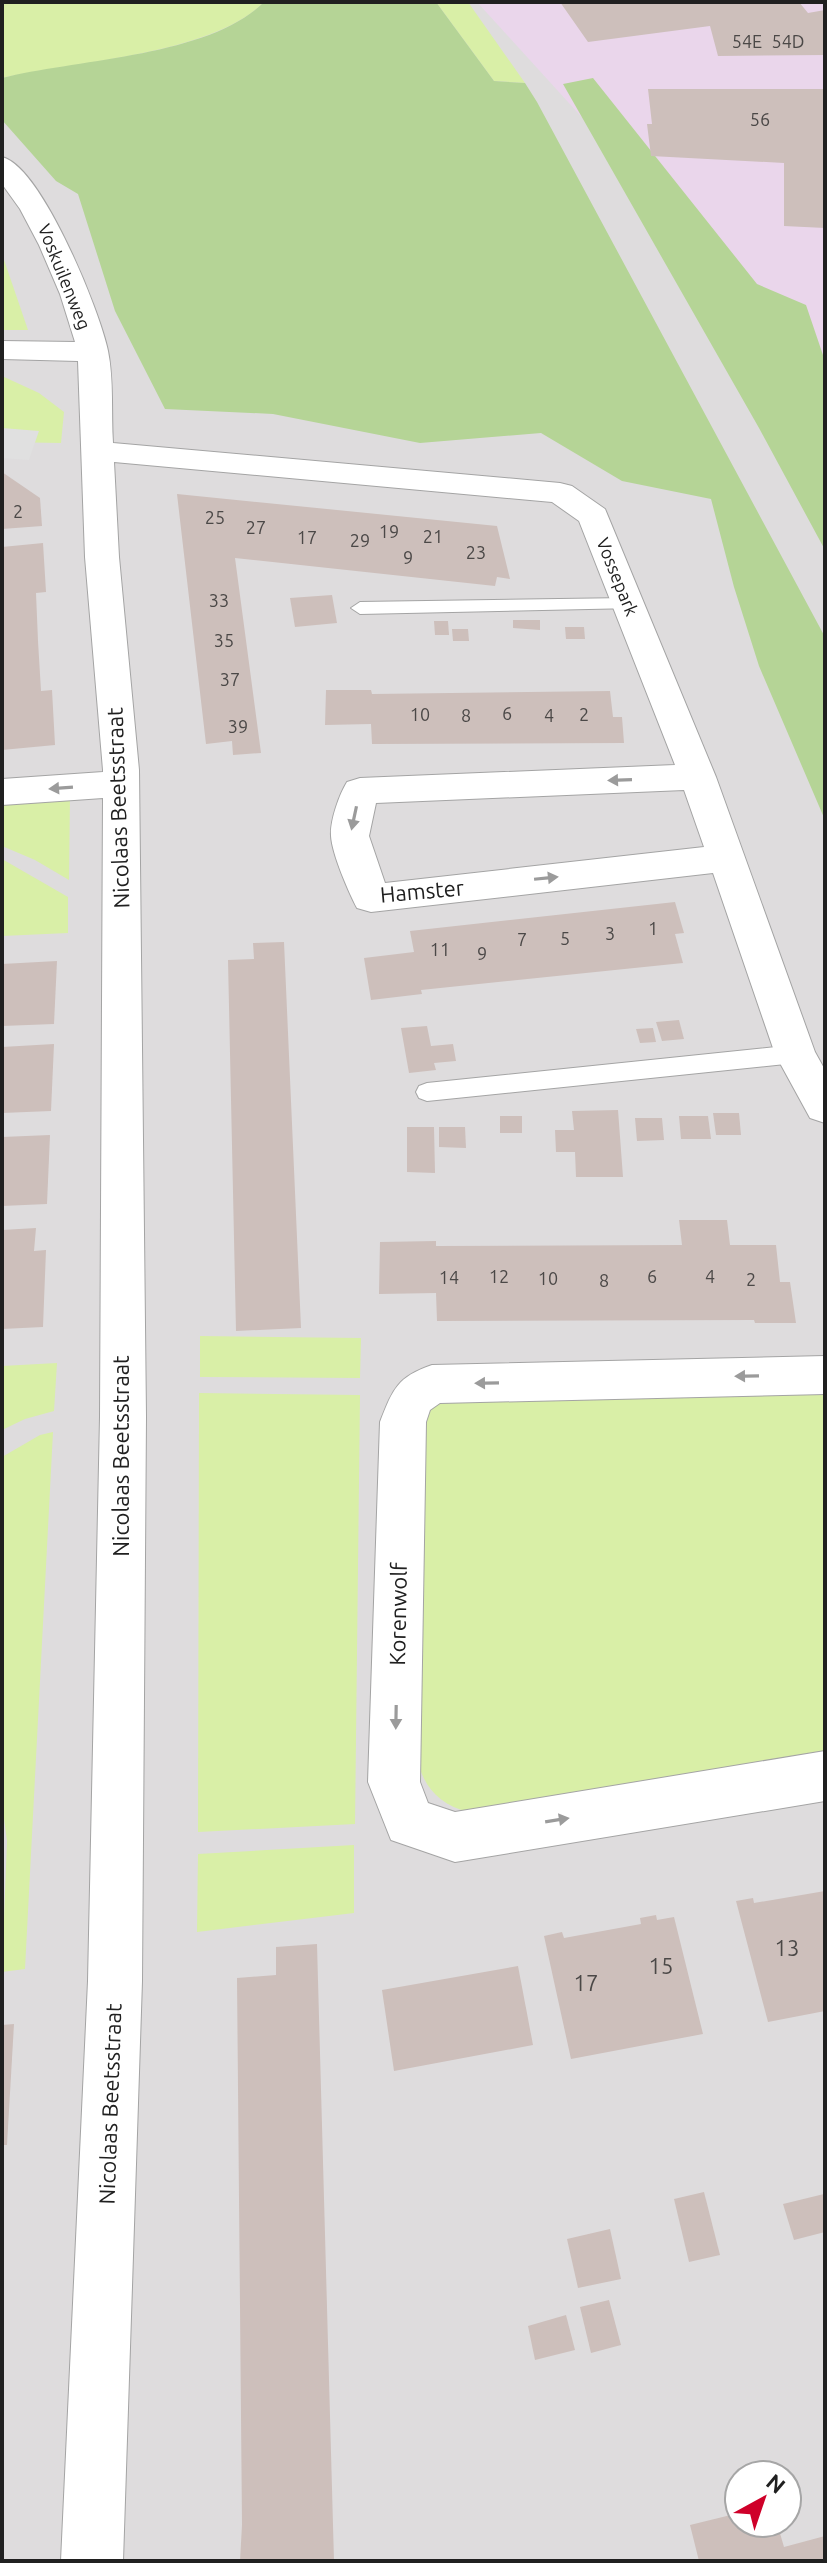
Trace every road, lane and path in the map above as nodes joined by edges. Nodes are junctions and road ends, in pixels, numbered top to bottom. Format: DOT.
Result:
graph roads {
  1 [pos="2,165"];
  2 [pos="2,350"];
  3 [pos="93,352"];
  4 [pos="98,451"];
  5 [pos="628,604"];
  6 [pos="360,608"];
  7 [pos="698,777"];
  8 [pos="121,784"];
  9 [pos="2,792"];
  10 [pos="728,858"];
  11 [pos="795,1054"];
  12 [pos="427,1092"];
  13 [pos="825,1107"];
  14 [pos="825,1375"];
  15 [pos="825,1776"];
  16 [pos="92,2561"];
  1 -- 3 [label="street, Voskuilenweg"];
  2 -- 3 [label="street"];
  3 -- 4 [label="street, Nicolaas Beetsstraat"];
  4 -- 5 [label="street, Vossepark"];
  4 -- 8 [label="street, Nicolaas Beetsstraat"];
  5 -- 6 [label="lane"];
  5 -- 7 [label="street, Vossepark"];
  7 -- 10 [label="street, Vossepark"];
  7 -- 10 [label="street, Hamster, one-way"];
  8 -- 9 [label="street, one-way"];
  8 -- 16 [label="street, Nicolaas Beetsstraat"];
  10 -- 11 [label="street, Vossepark"];
  11 -- 12 [label="lane"];
  11 -- 13 [label="street, Vossepark"];
  14 -- 15 [label="street, Korenwolf, one-way"];
}
